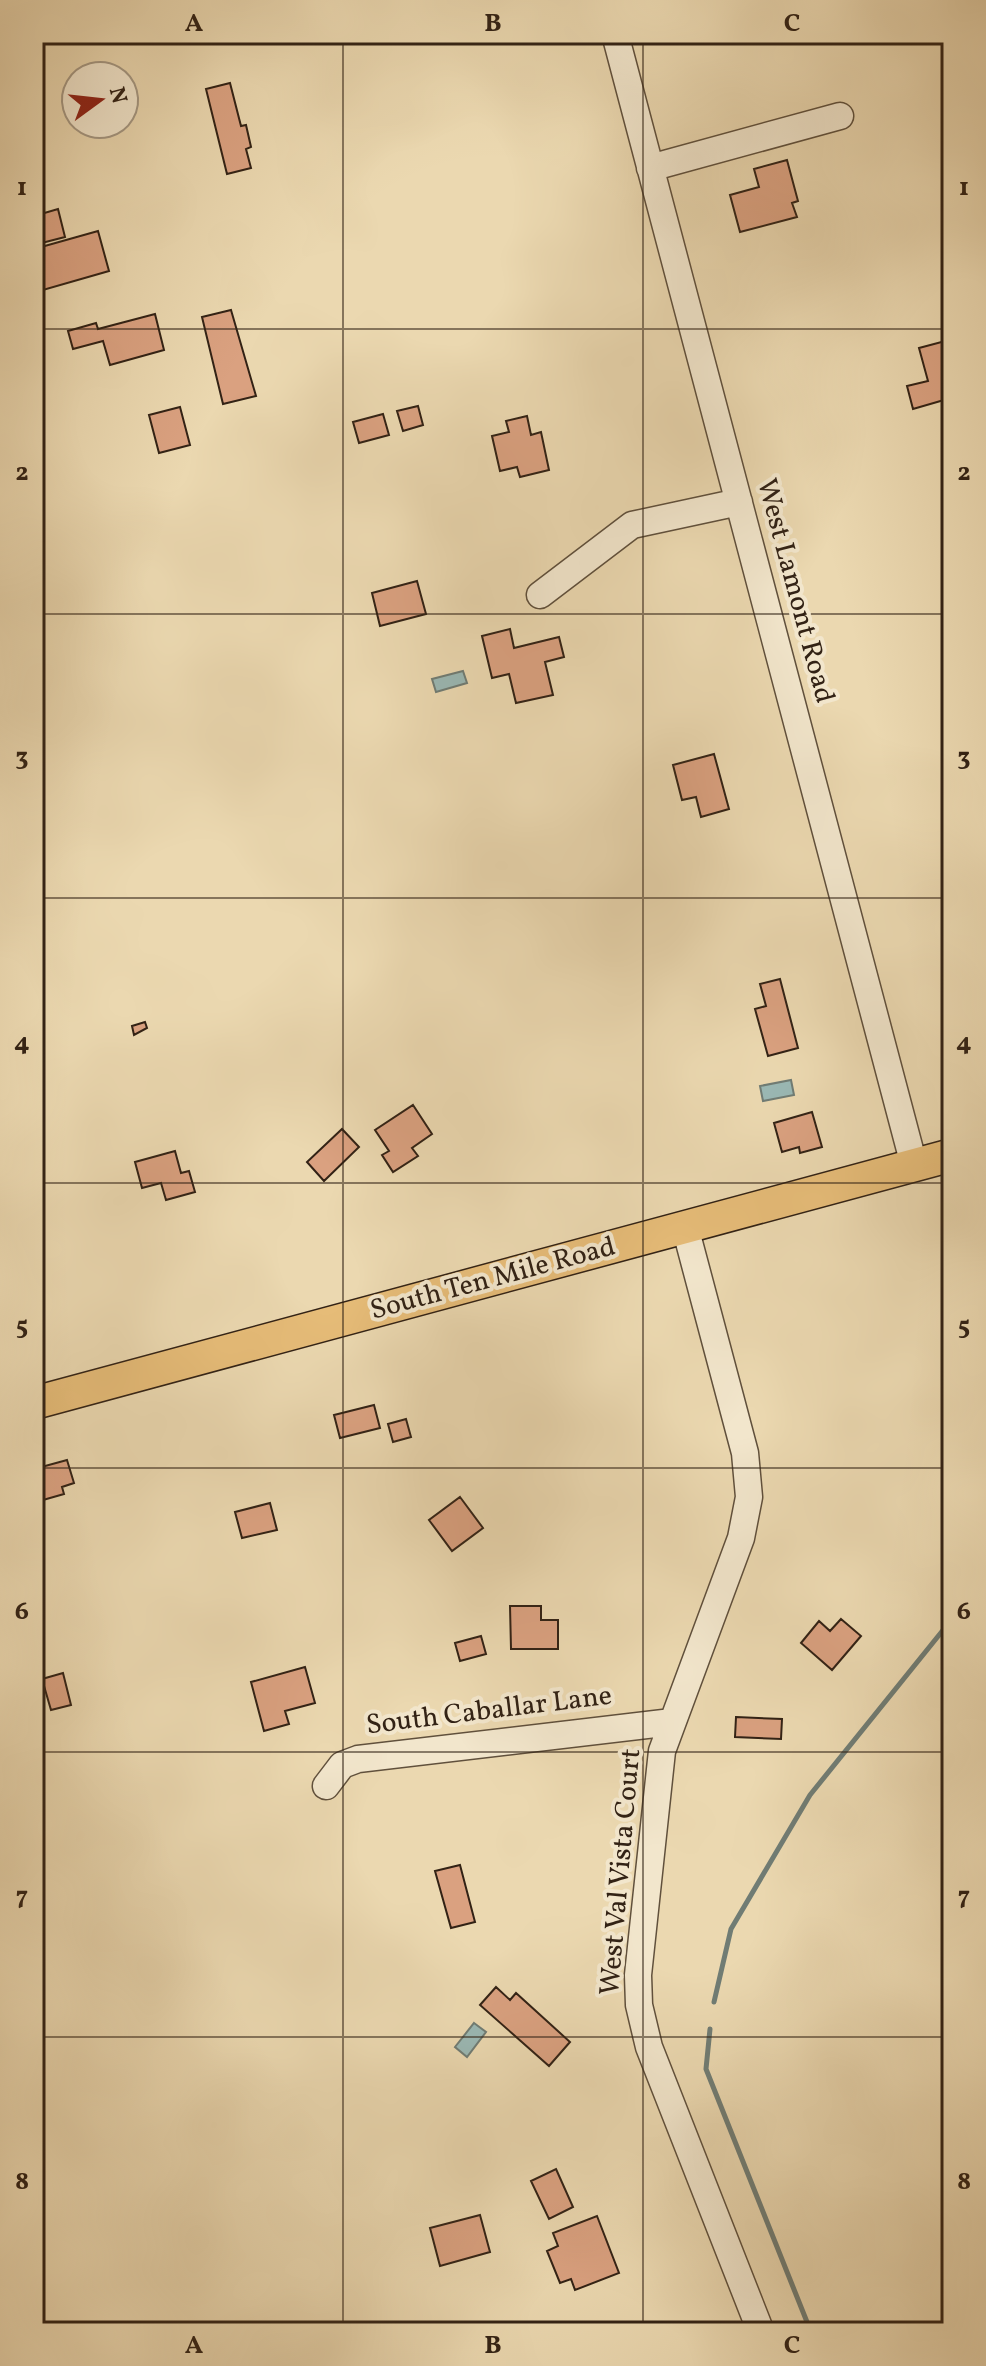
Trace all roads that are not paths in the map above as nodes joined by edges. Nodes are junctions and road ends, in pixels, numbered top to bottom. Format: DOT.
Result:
graph roads {
  1 [pos="615,34"];
  2 [pos="840,116"];
  3 [pos="650,168"];
  4 [pos="739,502"];
  5 [pos="540,595"];
  6 [pos="952,1155"];
  7 [pos="914,1165"];
  8 [pos="685,1227"];
  9 [pos="34,1403"];
  10 [pos="672,1722"];
  11 [pos="326,1786"];
  12 [pos="761,2332"];
  1 -- 3 [label="street, West Lamont Road"];
  2 -- 3 [label="street"];
  3 -- 4 [label="street, West Lamont Road"];
  4 -- 5 [label="street"];
  4 -- 7 [label="street, West Lamont Road"];
  6 -- 7 [label="main road, South Ten Mile Road"];
  7 -- 8 [label="main road, South Ten Mile Road"];
  8 -- 9 [label="main road, South Ten Mile Road"];
  8 -- 10 [label="street, West Val Vista Court"];
  10 -- 11 [label="street, South Caballar Lane"];
  10 -- 12 [label="street, West Val Vista Court"];
}
